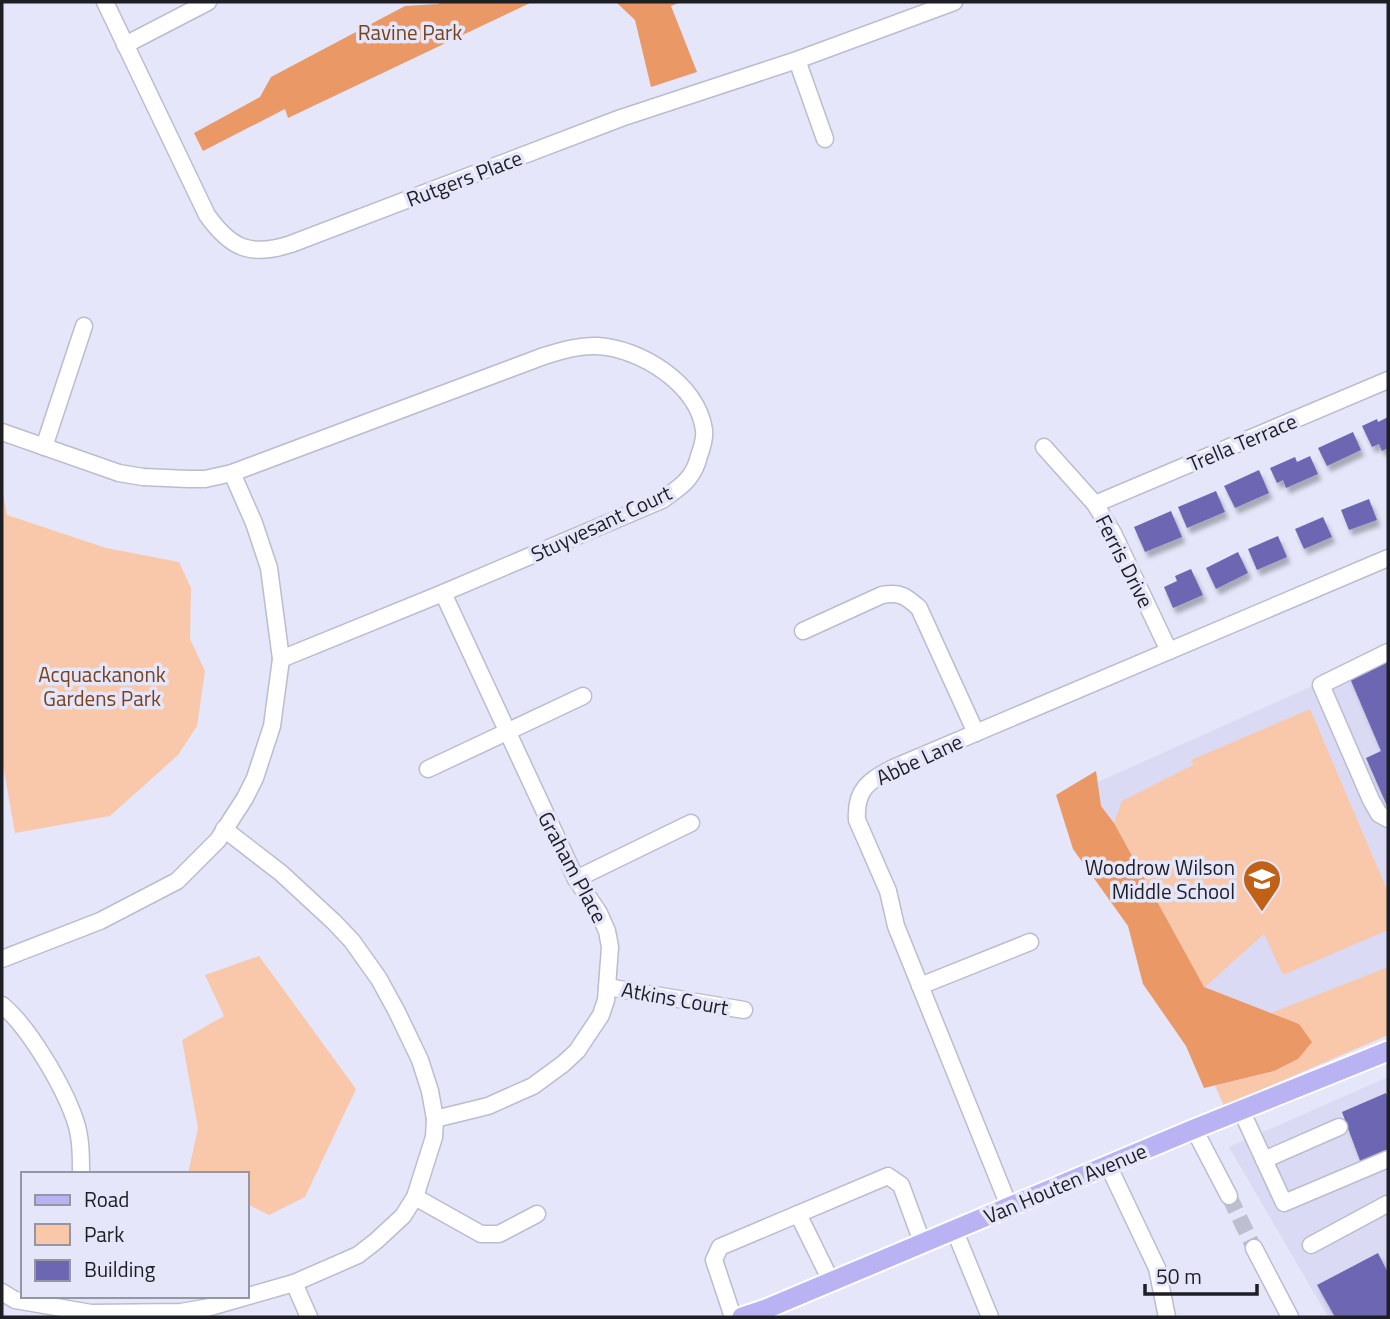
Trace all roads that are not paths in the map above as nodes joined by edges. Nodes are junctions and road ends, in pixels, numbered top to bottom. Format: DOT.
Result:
graph roads {
  1 [pos="105,2"];
  2 [pos="208,2"];
  3 [pos="954,2"];
  4 [pos="125,46"];
  5 [pos="797,60"];
  6 [pos="825,139"];
  7 [pos="84,326"];
  8 [pos="1388,380"];
  9 [pos="2,432"];
  10 [pos="44,447"];
  11 [pos="1044,447"];
  12 [pos="232,473"];
  13 [pos="1095,504"];
  14 [pos="1388,558"];
  15 [pos="443,593"];
  16 [pos="803,631"];
  17 [pos="1168,651"];
  18 [pos="1388,652"];
  19 [pos="281,659"];
  20 [pos="583,696"];
  21 [pos="506,731"];
  22 [pos="976,733"];
  23 [pos="428,769"];
  24 [pos="1388,819"];
  25 [pos="691,823"];
  26 [pos="224,830"];
  27 [pos="576,879"];
  28 [pos="1030,942"];
  29 [pos="2,959"];
  30 [pos="920,986"];
  31 [pos="607,987"];
  32 [pos="2,1005"];
  33 [pos="744,1010"];
  34 [pos="1388,1051"];
  35 [pos="1241,1110"];
  36 [pos="435,1119"];
  37 [pos="1339,1127"];
  38 [pos="1194,1129"];
  39 [pos="1388,1159"];
  40 [pos="1264,1160"];
  41 [pos="1108,1165"];
  42 [pos="81,1172"];
  43 [pos="1229,1196"];
  44 [pos="415,1197"];
  45 [pos="1387,1204"];
  46 [pos="1009,1206"];
  47 [pos="537,1214"];
  48 [pos="798,1214"];
  49 [pos="954,1229"];
  50 [pos="922,1242"];
  51 [pos="1311,1245"];
  52 [pos="1254,1248"];
  53 [pos="831,1281"];
  54 [pos="295,1283"];
  55 [pos="2,1293"];
  56 [pos="248,1296"];
  57 [pos="242,1298"];
  58 [pos="59,1307"];
  59 [pos="768,1313"];
  60 [pos="309,1317"];
  61 [pos="733,1317"];
  62 [pos="742,1317"];
  63 [pos="989,1317"];
  64 [pos="1167,1317"];
  65 [pos="1290,1317"];
  1 -- 4 [label="street, Rutgers Place"];
  2 -- 4 [label="street"];
  3 -- 5 [label="street, Rutgers Place"];
  4 -- 5 [label="street, Rutgers Place"];
  5 -- 6 [label="street"];
  7 -- 10 [label="street"];
  8 -- 13 [label="street, Trella Terrace"];
  9 -- 10 [label="street, Stuyvesant Court"];
  10 -- 12 [label="street, Stuyvesant Court"];
  11 -- 13 [label="street, Ferris Drive"];
  12 -- 15 [label="street, Stuyvesant Court"];
  12 -- 19 [label="street"];
  13 -- 17 [label="street, Ferris Drive"];
  14 -- 17 [label="street, Abbe Lane"];
  15 -- 19 [label="street, Stuyvesant Court"];
  15 -- 21 [label="street, Graham Place"];
  16 -- 22 [label="street"];
  17 -- 22 [label="street, Abbe Lane"];
  18 -- 24 [label="street"];
  19 -- 26 [label="street"];
  20 -- 21 [label="street"];
  21 -- 23 [label="street"];
  21 -- 27 [label="street, Graham Place"];
  22 -- 30 [label="street, Abbe Lane"];
  25 -- 27 [label="street"];
  26 -- 29 [label="street"];
  26 -- 36 [label="street"];
  27 -- 31 [label="street, Graham Place"];
  28 -- 30 [label="street"];
  30 -- 46 [label="street, Abbe Lane"];
  31 -- 33 [label="street, Atkins Court"];
  31 -- 36 [label="street, Graham Place"];
  32 -- 42 [label="street"];
  34 -- 35 [label="main road, Van Houten Avenue"];
  35 -- 38 [label="main road, Van Houten Avenue"];
  35 -- 40 [label="street"];
  36 -- 44 [label="street"];
  37 -- 40 [label="street"];
  38 -- 41 [label="main road, Van Houten Avenue"];
  38 -- 43 [label="street"];
  39 -- 40 [label="street"];
  41 -- 46 [label="main road, Van Houten Avenue"];
  41 -- 64 [label="street"];
  44 -- 47 [label="street"];
  44 -- 54 [label="street"];
  45 -- 51 [label="street"];
  46 -- 49 [label="main road, Van Houten Avenue"];
  48 -- 50 [label="street"];
  48 -- 53 [label="street"];
  48 -- 61 [label="street"];
  49 -- 50 [label="main road, Van Houten Avenue"];
  49 -- 63 [label="street"];
  50 -- 53 [label="main road, Van Houten Avenue"];
  52 -- 65 [label="street"];
  53 -- 59 [label="main road, Van Houten Avenue"];
  54 -- 56 [label="street"];
  54 -- 60 [label="street"];
  55 -- 58 [label="street"];
  57 -- 58 [label="street"];
  59 -- 62 [label="main road, Van Houten Avenue"];
}
